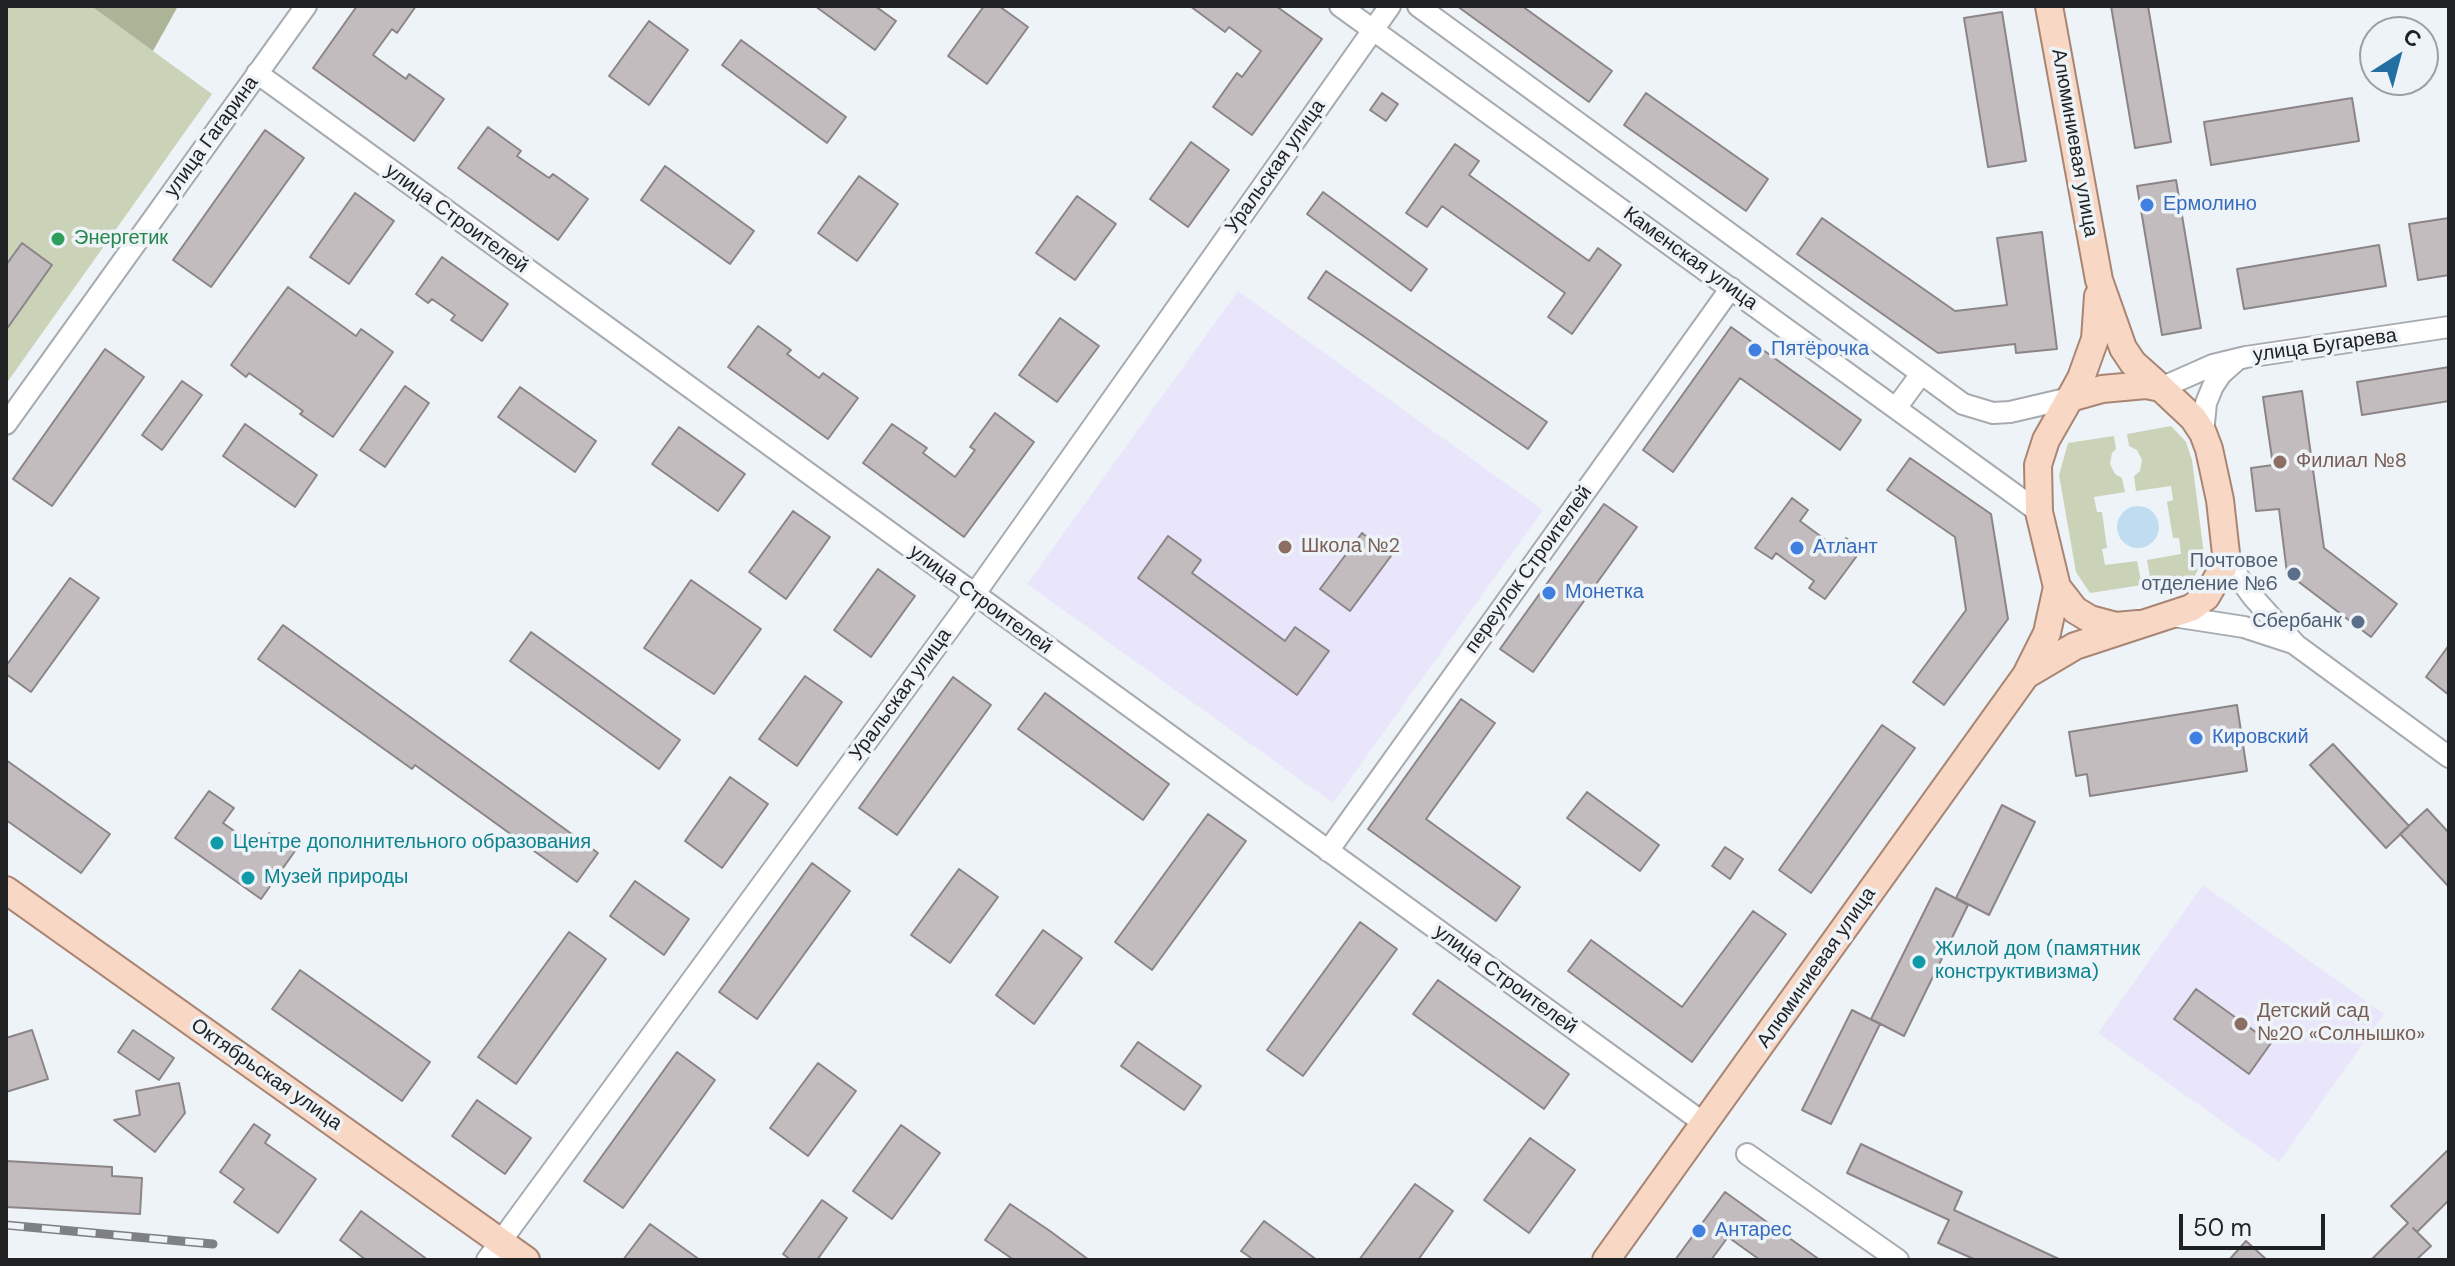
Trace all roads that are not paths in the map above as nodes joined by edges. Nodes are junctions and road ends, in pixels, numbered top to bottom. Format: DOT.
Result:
graph roads {
  1 [pos="306,6"];
  2 [pos="1340,6"];
  3 [pos="1390,6"];
  4 [pos="1418,6"];
  5 [pos="2049,6"];
  6 [pos="1373,30"];
  7 [pos="257,73"];
  8 [pos="2099,280"];
  9 [pos="1731,288"];
  10 [pos="2449,327"];
  11 [pos="2238,359"];
  12 [pos="1921,374"];
  13 [pos="2161,388"];
  14 [pos="2070,398"];
  15 [pos="1896,408"];
  16 [pos="6,424"];
  17 [pos="2203,433"];
  18 [pos="2039,512"];
  19 [pos="2226,554"];
  20 [pos="2057,587"];
  21 [pos="974,595"];
  22 [pos="2173,616"];
  23 [pos="2138,624"];
  24 [pos="2296,645"];
  25 [pos="2026,675"];
  26 [pos="2449,757"];
  27 [pos="1328,851"];
  28 [pos="6,890"];
  29 [pos="1705,1124"];
  30 [pos="1747,1154"];
  31 [pos="493,1251"];
  32 [pos="526,1260"];
  33 [pos="1606,1260"];
  34 [pos="1898,1260"];
  1 -- 7 [label="street, улица Гагарина"];
  2 -- 6 [label="street, Каменская улица"];
  3 -- 6 [label="street, Уральская улица"];
  4 -- 12 [label="street"];
  5 -- 8 [label="main road, Алюминиевая улица"];
  6 -- 9 [label="street, Каменская улица"];
  6 -- 21 [label="street, Уральская улица"];
  7 -- 16 [label="street, улица Гагарина"];
  7 -- 21 [label="street, улица Строителей"];
  8 -- 13 [label="main road"];
  8 -- 14 [label="main road"];
  9 -- 15 [label="street, Каменская улица"];
  9 -- 27 [label="street, переулок Строителей"];
  10 -- 11 [label="street, улица Бугарева"];
  11 -- 13 [label="street"];
  11 -- 17 [label="street, улица Бугарева"];
  12 -- 14 [label="street"];
  12 -- 15 [label="street"];
  13 -- 14 [label="main road"];
  13 -- 17 [label="main road"];
  14 -- 18 [label="main road"];
  15 -- 18 [label="street, Каменская улица"];
  17 -- 19 [label="main road"];
  18 -- 20 [label="main road"];
  19 -- 22 [label="main road"];
  19 -- 24 [label="street"];
  20 -- 23 [label="main road"];
  20 -- 25 [label="main road"];
  21 -- 27 [label="street, улица Строителей"];
  21 -- 31 [label="street, Уральская улица"];
  22 -- 23 [label="main road"];
  22 -- 24 [label="street"];
  23 -- 25 [label="main road"];
  24 -- 26 [label="street"];
  25 -- 29 [label="main road, Алюминиевая улица"];
  27 -- 29 [label="street, улица Строителей"];
  28 -- 31 [label="main road, Октябрьская улица"];
  29 -- 33 [label="main road, Алюминиевая улица"];
  30 -- 34 [label="street"];
  31 -- 32 [label="main road, Октябрьская улица"];
}
